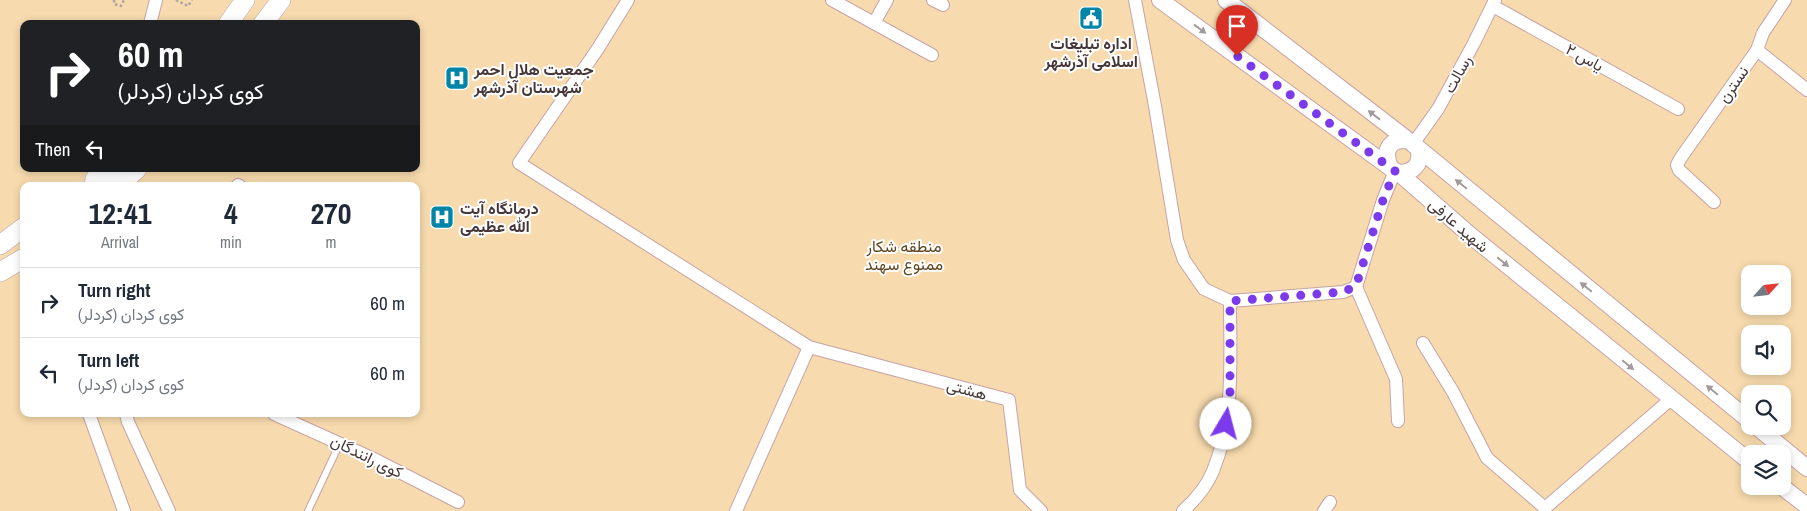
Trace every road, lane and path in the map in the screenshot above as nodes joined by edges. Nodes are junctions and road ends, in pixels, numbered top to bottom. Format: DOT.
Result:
graph roads {
  1 [pos="114,0"];
  2 [pos="124,0"];
  3 [pos="156,0"];
  4 [pos="176,0"];
  5 [pos="192,0"];
  6 [pos="246,0"];
  7 [pos="281,0"];
  8 [pos="628,0"];
  9 [pos="832,0"];
  10 [pos="888,0"];
  11 [pos="1135,0"];
  12 [pos="1160,0"];
  13 [pos="1226,0"];
  14 [pos="1785,0"];
  15 [pos="1494,3"];
  16 [pos="151,20"];
  17 [pos="231,20"];
  18 [pos="266,20"];
  19 [pos="874,24"];
  20 [pos="1757,50"];
  21 [pos="932,56"];
  22 [pos="1807,90"];
  23 [pos="1678,109"];
  24 [pos="1413,145"];
  25 [pos="1394,170"];
  26 [pos="133,172"];
  27 [pos="96,177"];
  28 [pos="114,182"];
  29 [pos="121,182"];
  30 [pos="1714,202"];
  31 [pos="20,230"];
  32 [pos="0,245"];
  33 [pos="1356,286"];
  34 [pos="1230,301"];
  35 [pos="1423,342"];
  36 [pos="809,347"];
  37 [pos="1671,399"];
  38 [pos="1741,414"];
  39 [pos="90,417"];
  40 [pos="127,417"];
  41 [pos="281,417"];
  42 [pos="1398,421"];
  43 [pos="1767,435"];
  44 [pos="340,443"];
  45 [pos="1741,455"];
  46 [pos="1807,468"];
  47 [pos="1791,494"];
  48 [pos="458,502"];
  49 [pos="1807,506"];
  50 [pos="124,511"];
  51 [pos="169,511"];
  52 [pos="308,511"];
  53 [pos="736,511"];
  54 [pos="1040,511"];
  55 [pos="1184,511"];
  1 -- 2 [label="path"];
  3 -- 16 [label="street"];
  4 -- 5 [label="path"];
  6 -- 17 [label="main road"];
  7 -- 18 [label="main road"];
  8 -- 36 [label="street"];
  9 -- 19 [label="street"];
  10 -- 19 [label="street"];
  11 -- 34 [label="street"];
  12 -- 25 [label="street, شهید عارفی, one-way"];
  24 -- 13 [label="street, شهید عارفی, one-way"];
  14 -- 20 [label="street, نسترن"];
  15 -- 23 [label="street, یاس ۲"];
  15 -- 24 [label="street, رسالت"];
  19 -- 21 [label="street"];
  20 -- 22 [label="street"];
  20 -- 30 [label="street, نسترن"];
  24 -- 25 [label="street"];
  24 -- 25 [label="street"];
  38 -- 24 [label="street, شهید عارفی, one-way"];
  25 -- 33 [label="street"];
  25 -- 37 [label="street, شهید عارفی, one-way"];
  26 -- 29 [label="main road"];
  27 -- 28 [label="main road"];
  31 -- 32 [label="main road"];
  33 -- 34 [label="street"];
  33 -- 42 [label="street"];
  34 -- 55 [label="street"];
  35 -- 37 [label="street"];
  36 -- 53 [label="street"];
  36 -- 54 [label="street, هشتی"];
  37 -- 45 [label="street, شهید عارفی"];
  39 -- 50 [label="street"];
  40 -- 51 [label="street"];
  41 -- 44 [label="street, کوی رانندگان"];
  43 -- 46 [label="street"];
  44 -- 48 [label="street, کوی رانندگان"];
  44 -- 52 [label="lane"];
  47 -- 49 [label="street"];
}
